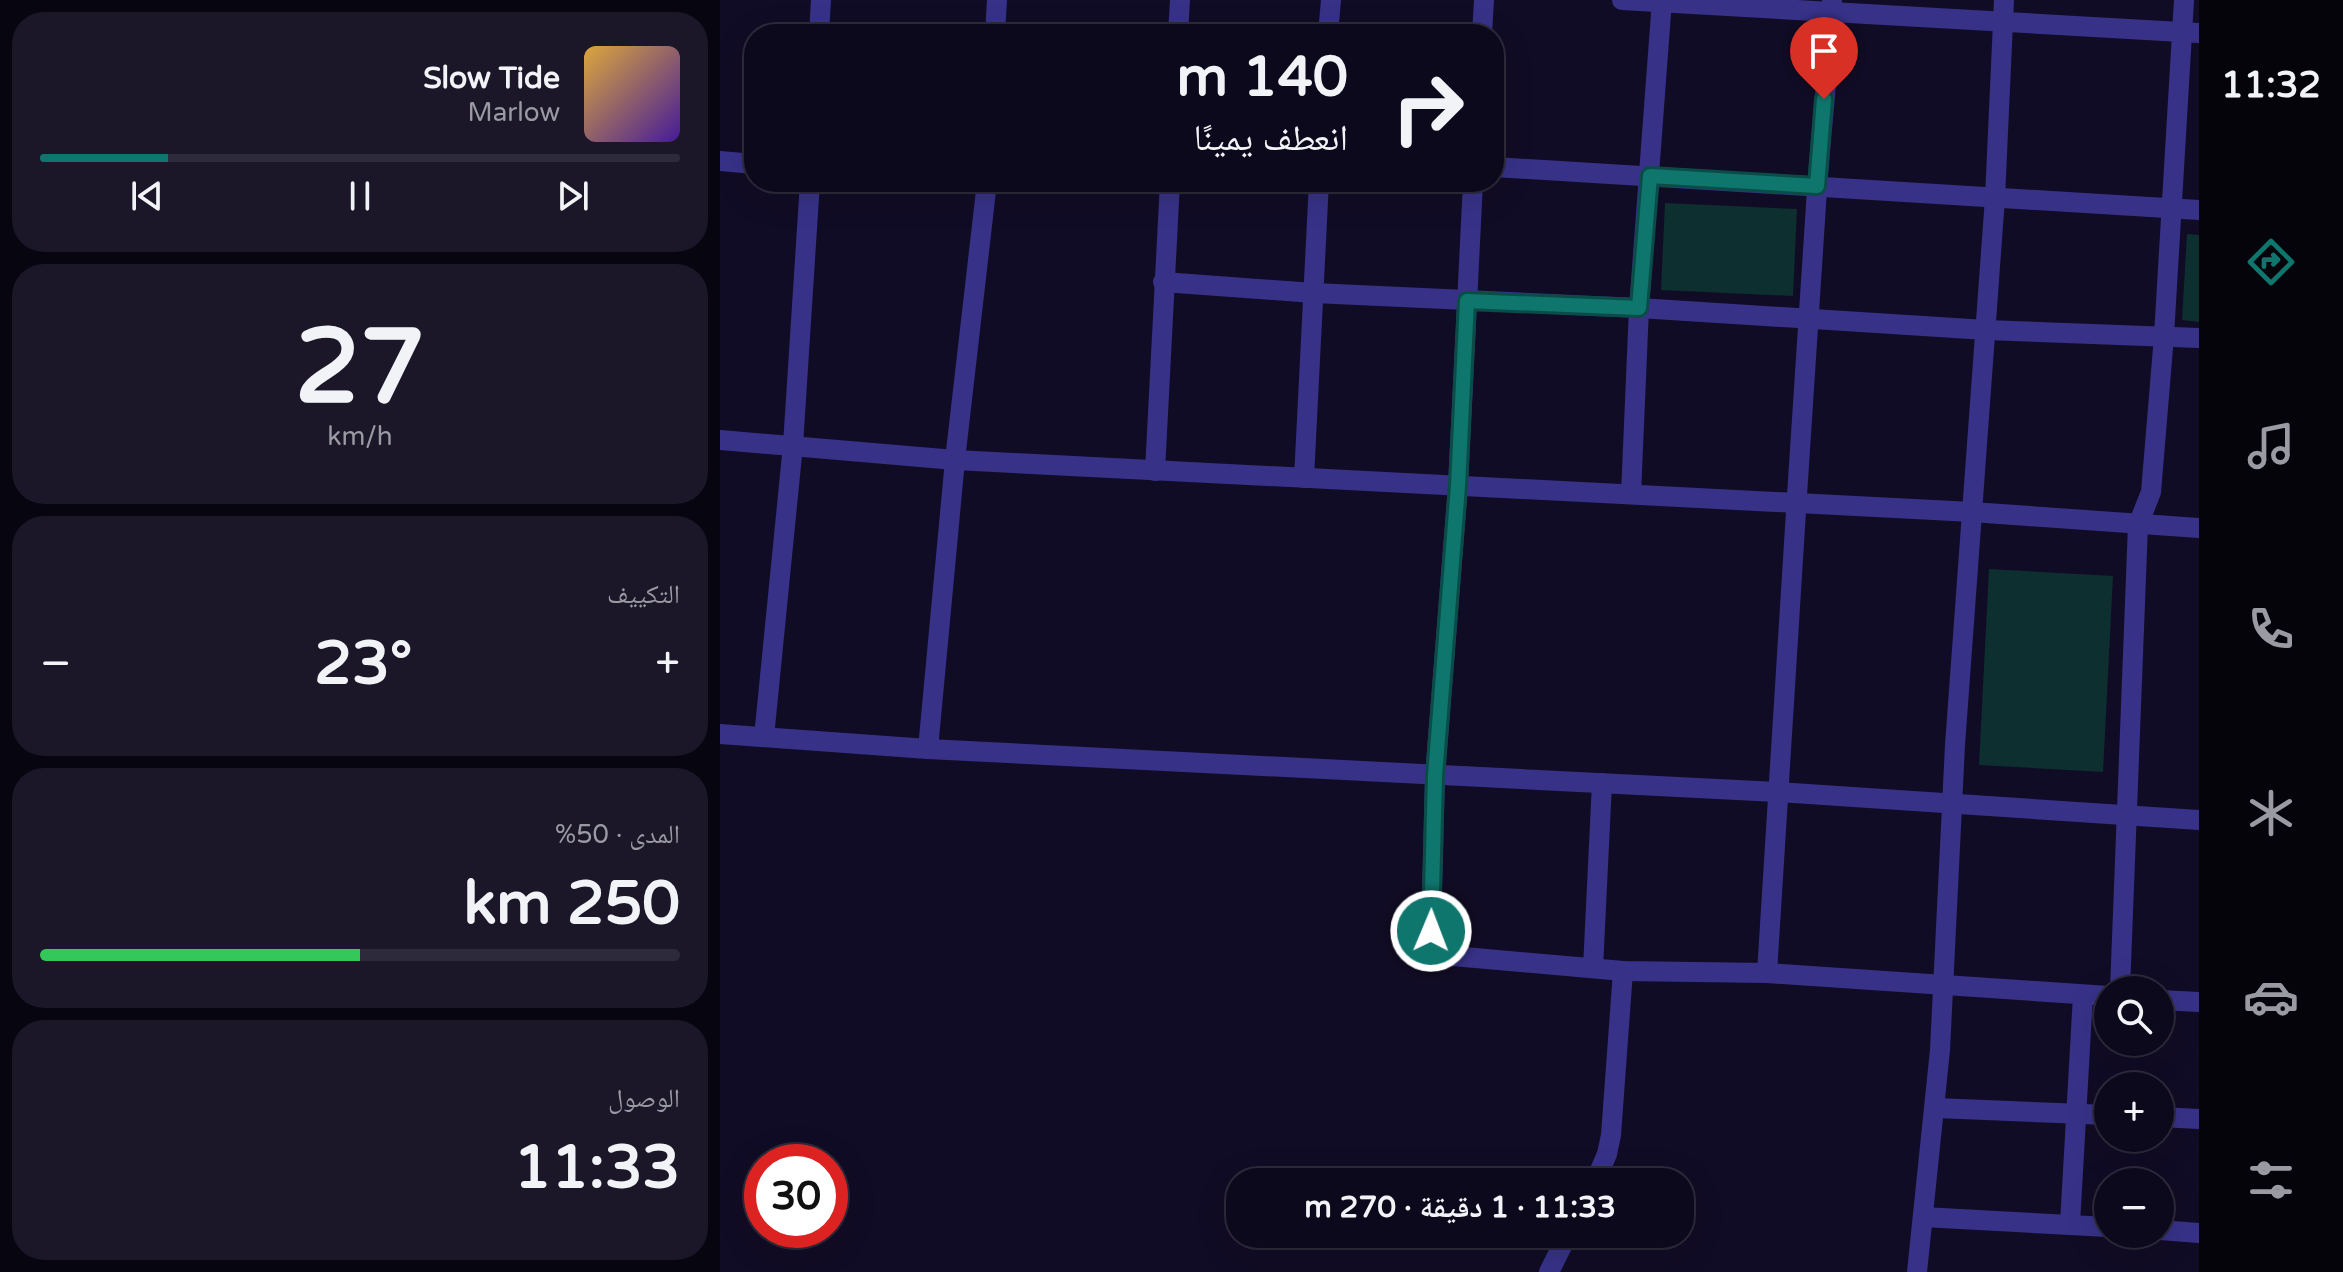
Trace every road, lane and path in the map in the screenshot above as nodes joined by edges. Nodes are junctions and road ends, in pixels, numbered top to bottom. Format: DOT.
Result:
graph roads {
  1 [pos="821,0"];
  2 [pos="997,0"];
  3 [pos="1180,0"];
  4 [pos="1331,0"];
  5 [pos="1484,0"];
  6 [pos="1622,0"];
  7 [pos="2004,0"];
  8 [pos="2184,0"];
  9 [pos="1662,1"];
  10 [pos="1832,6"];
  11 [pos="2003,23"];
  12 [pos="820,24"];
  13 [pos="996,24"];
  14 [pos="1179,24"];
  15 [pos="1329,24"];
  16 [pos="1483,24"];
  17 [pos="2191,33"];
  18 [pos="720,161"];
  19 [pos="744,163"];
  20 [pos="1504,168"];
  21 [pos="1650,176"];
  22 [pos="1817,186"];
  23 [pos="809,192"];
  24 [pos="986,192"];
  25 [pos="1169,192"];
  26 [pos="1319,192"];
  27 [pos="1472,192"];
  28 [pos="1995,198"];
  29 [pos="2172,209"];
  30 [pos="2199,210"];
  31 [pos="1163,282"];
  32 [pos="1314,293"];
  33 [pos="1467,301"];
  34 [pos="1639,308"];
  35 [pos="1809,318"];
  36 [pos="1986,330"];
  37 [pos="2164,336"];
  38 [pos="2199,338"];
  39 [pos="720,440"];
  40 [pos="793,445"];
  41 [pos="955,460"];
  42 [pos="1155,471"];
  43 [pos="1304,478"];
  44 [pos="1458,486"];
  45 [pos="1631,494"];
  46 [pos="1798,503"];
  47 [pos="1972,512"];
  48 [pos="2138,525"];
  49 [pos="2199,528"];
  50 [pos="720,734"];
  51 [pos="764,737"];
  52 [pos="928,749"];
  53 [pos="1435,776"];
  54 [pos="1602,783"];
  55 [pos="1777,792"];
  56 [pos="1952,803"];
  57 [pos="2128,815"];
  58 [pos="2199,820"];
  59 [pos="1593,968"];
  60 [pos="1623,971"];
  61 [pos="1767,973"];
  62 [pos="2121,976"];
  63 [pos="1943,986"];
  64 [pos="2083,995"];
  65 [pos="2094,995"];
  66 [pos="2174,1001"];
  67 [pos="2199,1002"];
  68 [pos="1936,1108"];
  69 [pos="2076,1113"];
  70 [pos="2094,1114"];
  71 [pos="2174,1118"];
  72 [pos="2199,1119"];
  73 [pos="1601,1168"];
  74 [pos="1923,1217"];
  75 [pos="2070,1224"];
  76 [pos="2094,1226"];
  77 [pos="2174,1231"];
  78 [pos="2199,1233"];
  79 [pos="1561,1248"];
  80 [pos="1549,1272"];
  81 [pos="1917,1272"];
  1 -- 12 [label="street"];
  2 -- 13 [label="street"];
  3 -- 14 [label="street"];
  4 -- 15 [label="street"];
  5 -- 16 [label="street"];
  6 -- 9 [label="street"];
  7 -- 11 [label="street"];
  8 -- 17 [label="street"];
  9 -- 10 [label="street"];
  9 -- 21 [label="street"];
  10 -- 11 [label="street"];
  10 -- 22 [label="street"];
  11 -- 17 [label="street"];
  11 -- 28 [label="street"];
  17 -- 29 [label="street"];
  18 -- 19 [label="street"];
  20 -- 21 [label="street"];
  21 -- 22 [label="street"];
  21 -- 34 [label="street"];
  22 -- 28 [label="street"];
  22 -- 35 [label="street"];
  23 -- 40 [label="street"];
  24 -- 41 [label="street"];
  25 -- 31 [label="street"];
  26 -- 32 [label="street"];
  27 -- 33 [label="street"];
  28 -- 29 [label="street"];
  28 -- 36 [label="street"];
  29 -- 30 [label="street"];
  29 -- 37 [label="street"];
  31 -- 32 [label="street"];
  31 -- 42 [label="street"];
  32 -- 33 [label="street"];
  32 -- 43 [label="street"];
  33 -- 34 [label="street"];
  33 -- 44 [label="street"];
  34 -- 35 [label="street"];
  34 -- 45 [label="street"];
  35 -- 36 [label="street"];
  35 -- 46 [label="street"];
  36 -- 37 [label="street"];
  36 -- 47 [label="street"];
  37 -- 38 [label="street"];
  37 -- 48 [label="street"];
  39 -- 40 [label="street"];
  40 -- 41 [label="street"];
  40 -- 51 [label="street"];
  41 -- 42 [label="street"];
  41 -- 52 [label="street"];
  42 -- 43 [label="street"];
  43 -- 44 [label="street"];
  44 -- 45 [label="street"];
  44 -- 53 [label="street"];
  45 -- 46 [label="street"];
  46 -- 47 [label="street"];
  46 -- 55 [label="street"];
  47 -- 48 [label="street"];
  47 -- 56 [label="street"];
  48 -- 49 [label="street"];
  48 -- 57 [label="street"];
  50 -- 51 [label="street"];
  51 -- 52 [label="street"];
  52 -- 53 [label="street"];
  53 -- 54 [label="street"];
  53 -- 59 [label="street"];
  54 -- 55 [label="street"];
  54 -- 59 [label="street"];
  55 -- 56 [label="street"];
  55 -- 61 [label="street"];
  56 -- 57 [label="street"];
  56 -- 63 [label="street"];
  57 -- 58 [label="street"];
  57 -- 62 [label="street"];
  59 -- 60 [label="street"];
  60 -- 61 [label="street"];
  60 -- 73 [label="street"];
  61 -- 63 [label="street"];
  63 -- 64 [label="street"];
  63 -- 68 [label="street"];
  64 -- 65 [label="street"];
  64 -- 69 [label="street"];
  66 -- 67 [label="street"];
  68 -- 69 [label="street"];
  68 -- 74 [label="street"];
  69 -- 70 [label="street"];
  69 -- 75 [label="street"];
  71 -- 72 [label="street"];
  74 -- 75 [label="street"];
  74 -- 81 [label="street"];
  75 -- 76 [label="street"];
  77 -- 78 [label="street"];
  79 -- 80 [label="street"];
}
